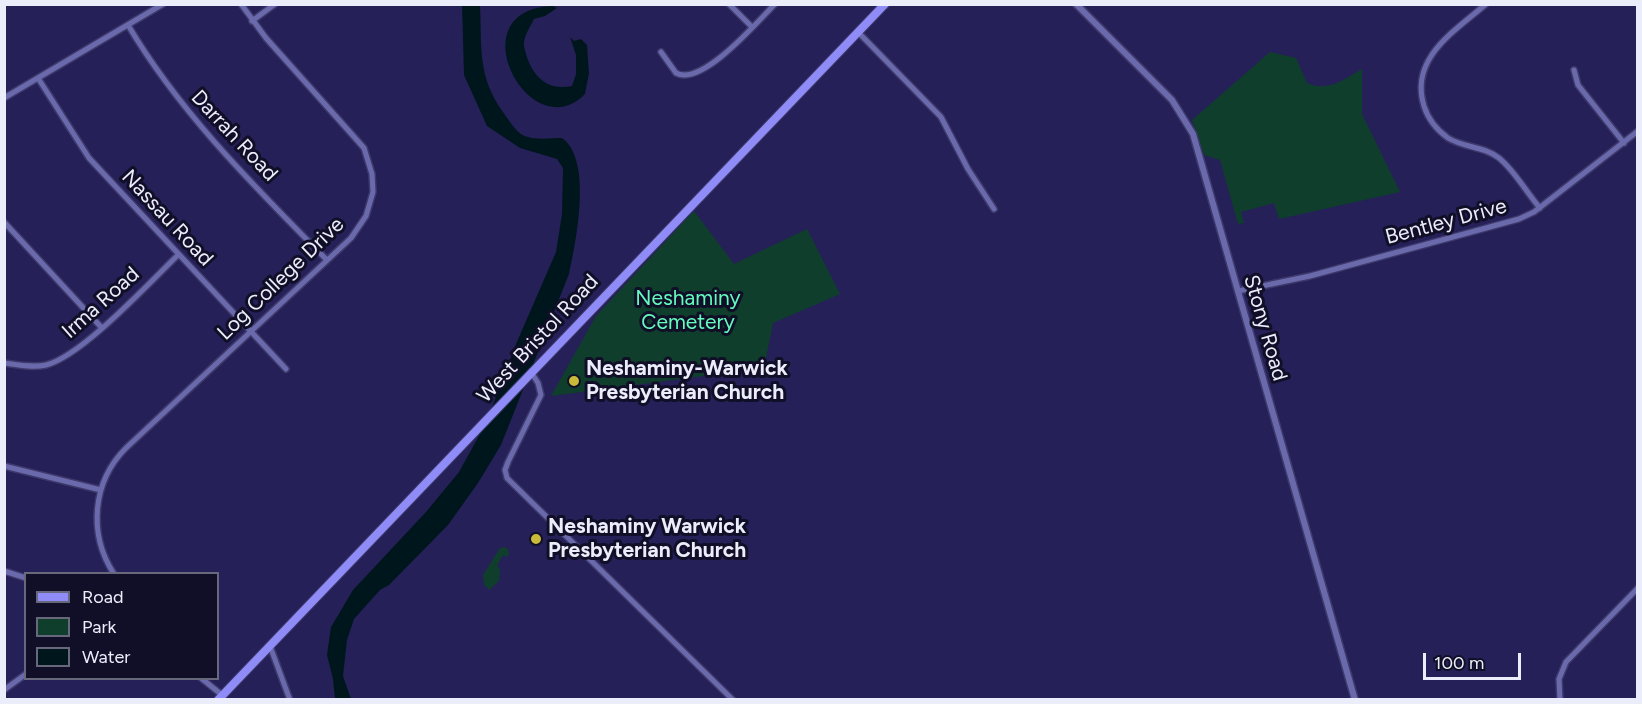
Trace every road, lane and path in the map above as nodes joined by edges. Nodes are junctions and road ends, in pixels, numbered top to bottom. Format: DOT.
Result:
graph roads {
  1 [pos="163,4"];
  2 [pos="241,4"];
  3 [pos="275,4"];
  4 [pos="729,4"];
  5 [pos="775,4"];
  6 [pos="885,4"];
  7 [pos="1076,4"];
  8 [pos="1486,4"];
  9 [pos="252,21"];
  10 [pos="128,25"];
  11 [pos="752,27"];
  12 [pos="858,32"];
  13 [pos="662,52"];
  14 [pos="1574,70"];
  15 [pos="38,78"];
  16 [pos="5,96"];
  17 [pos="1638,131"];
  18 [pos="1624,143"];
  19 [pos="1540,208"];
  20 [pos="994,209"];
  21 [pos="4,222"];
  22 [pos="178,255"];
  23 [pos="327,260"];
  24 [pos="1238,291"];
  25 [pos="101,327"];
  26 [pos="250,332"];
  27 [pos="4,363"];
  28 [pos="286,369"];
  29 [pos="530,372"];
  30 [pos="4,466"];
  31 [pos="101,490"];
  32 [pos="4,571"];
  33 [pos="113,572"];
  34 [pos="24,577"];
  35 [pos="1638,588"];
  36 [pos="270,646"];
  37 [pos="24,675"];
  38 [pos="203,680"];
  39 [pos="4,690"];
  40 [pos="220,697"];
  41 [pos="290,699"];
  42 [pos="733,699"];
  43 [pos="1355,699"];
  44 [pos="1560,699"];
  1 -- 10 [label="street"];
  2 -- 9 [label="street, Log College Drive"];
  3 -- 9 [label="street"];
  4 -- 11 [label="street"];
  5 -- 11 [label="street"];
  6 -- 12 [label="main road, West Bristol Road"];
  7 -- 24 [label="street, Stony Road"];
  8 -- 19 [label="street"];
  9 -- 23 [label="street, Log College Drive"];
  10 -- 15 [label="street"];
  10 -- 23 [label="street, Darrah Road"];
  11 -- 13 [label="street"];
  12 -- 20 [label="street"];
  12 -- 29 [label="main road, West Bristol Road"];
  14 -- 18 [label="street"];
  15 -- 16 [label="street"];
  15 -- 22 [label="street, Nassau Road"];
  17 -- 18 [label="street, Bentley Drive"];
  18 -- 19 [label="street, Bentley Drive"];
  19 -- 24 [label="street, Bentley Drive"];
  21 -- 25 [label="street"];
  22 -- 25 [label="street, Irma Road"];
  22 -- 26 [label="street, Nassau Road"];
  23 -- 26 [label="street, Log College Drive"];
  24 -- 43 [label="street, Stony Road"];
  25 -- 27 [label="street, Irma Road"];
  26 -- 28 [label="street, Nassau Road"];
  26 -- 31 [label="street, Log College Drive"];
  29 -- 36 [label="main road, West Bristol Road"];
  29 -- 42 [label="street"];
  30 -- 31 [label="street"];
  31 -- 33 [label="street, Log College Drive"];
  32 -- 34 [label="street"];
  35 -- 44 [label="street"];
  36 -- 40 [label="main road, West Bristol Road"];
  36 -- 41 [label="street"];
  37 -- 39 [label="street"];
  38 -- 40 [label="street"];
}
